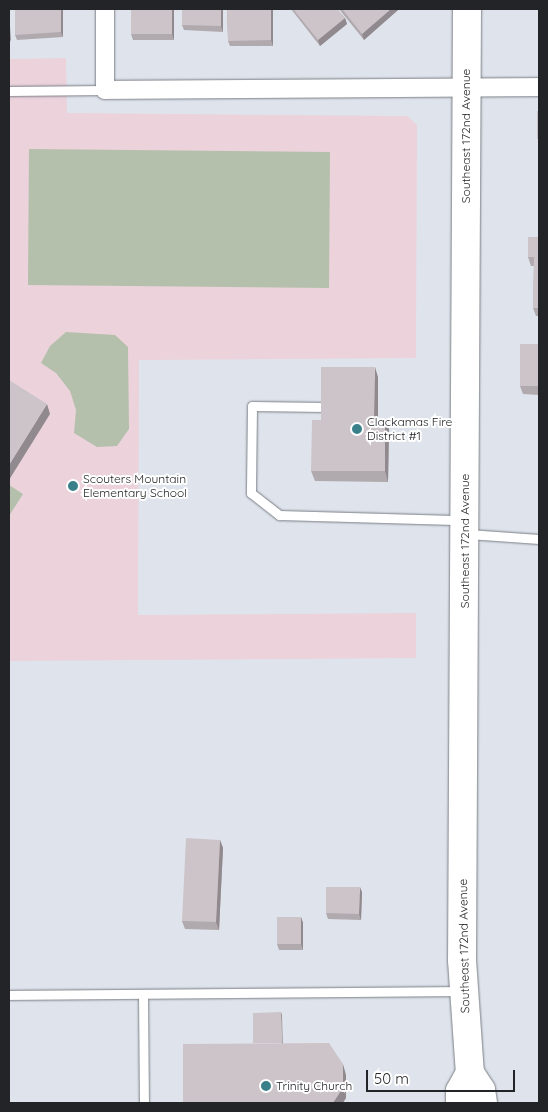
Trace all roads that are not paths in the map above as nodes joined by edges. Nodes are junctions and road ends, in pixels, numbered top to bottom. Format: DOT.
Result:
graph roads {
  1 [pos="105,9"];
  2 [pos="467,9"];
  3 [pos="539,87"];
  4 [pos="466,88"];
  5 [pos="106,90"];
  6 [pos="9,91"];
  7 [pos="324,407"];
  8 [pos="466,527"];
  9 [pos="539,539"];
  10 [pos="464,991"];
  11 [pos="143,994"];
  12 [pos="9,995"];
  13 [pos="470,1073"];
  14 [pos="144,1103"];
  15 [pos="460,1103"];
  16 [pos="483,1103"];
  1 -- 5 [label="street"];
  2 -- 4 [label="main road, Southeast 172nd Avenue"];
  3 -- 4 [label="street"];
  4 -- 5 [label="street"];
  4 -- 8 [label="main road, Southeast 172nd Avenue"];
  5 -- 6 [label="lane"];
  7 -- 8 [label="lane"];
  8 -- 9 [label="lane"];
  8 -- 10 [label="main road, Southeast 172nd Avenue"];
  10 -- 11 [label="lane"];
  10 -- 13 [label="main road, Southeast 172nd Avenue"];
  11 -- 12 [label="lane"];
  11 -- 14 [label="lane"];
  13 -- 15 [label="main road, Southeast 172nd Avenue"];
  13 -- 16 [label="main road, Southeast 172nd Avenue"];
}
